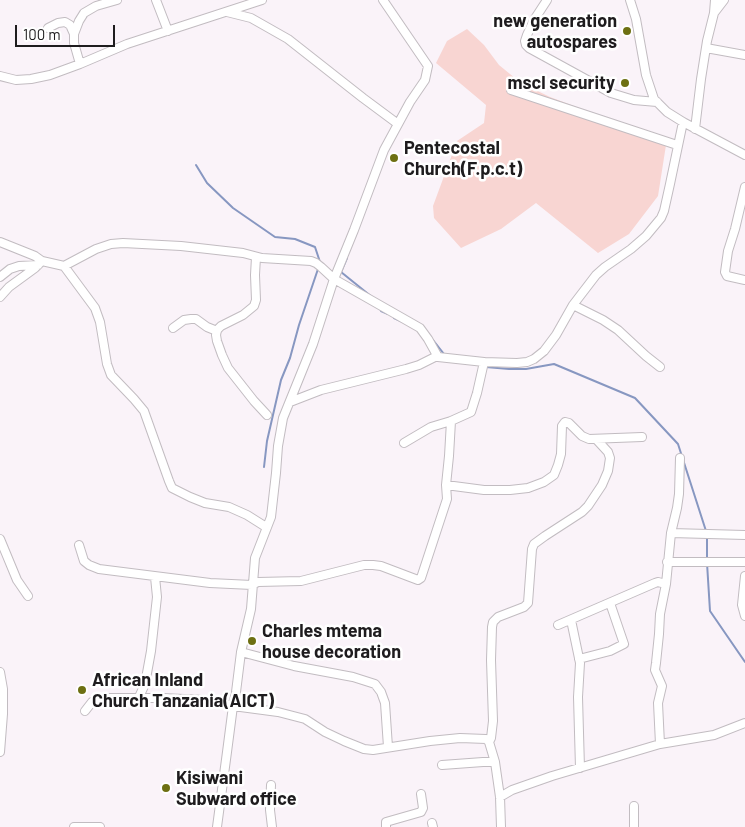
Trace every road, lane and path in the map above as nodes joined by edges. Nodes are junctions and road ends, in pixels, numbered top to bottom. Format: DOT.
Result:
graph roads {
  1 [pos="117,0"];
  2 [pos="156,0"];
  3 [pos="262,0"];
  4 [pos="383,0"];
  5 [pos="547,0"];
  6 [pos="630,0"];
  7 [pos="715,0"];
  8 [pos="724,0"];
  9 [pos="243,3"];
  10 [pos="227,12"];
  11 [pos="714,13"];
  12 [pos="48,28"];
  13 [pos="168,31"];
  14 [pos="74,34"];
  15 [pos="706,48"];
  16 [pos="745,56"];
  17 [pos="80,64"];
  18 [pos="0,76"];
  19 [pos="511,90"];
  20 [pos="657,102"];
  21 [pos="683,122"];
  22 [pos="398,124"];
  23 [pos="695,129"];
  24 [pos="677,145"];
  25 [pos="745,155"];
  26 [pos="745,187"];
  27 [pos="0,242"];
  28 [pos="256,257"];
  29 [pos="40,263"];
  30 [pos="64,266"];
  31 [pos="0,277"];
  32 [pos="334,279"];
  33 [pos="745,280"];
  34 [pos="0,297"];
  35 [pos="573,306"];
  36 [pos="172,328"];
  37 [pos="217,331"];
  38 [pos="437,356"];
  39 [pos="484,362"];
  40 [pos="660,367"];
  41 [pos="290,402"];
  42 [pos="267,415"];
  43 [pos="451,421"];
  44 [pos="642,437"];
  45 [pos="596,439"];
  46 [pos="404,443"];
  47 [pos="680,458"];
  48 [pos="446,485"];
  49 [pos="266,527"];
  50 [pos="671,533"];
  51 [pos="745,535"];
  52 [pos="0,539"];
  53 [pos="79,545"];
  54 [pos="667,562"];
  55 [pos="745,562"];
  56 [pos="745,576"];
  57 [pos="155,577"];
  58 [pos="666,584"];
  59 [pos="252,585"];
  60 [pos="28,596"];
  61 [pos="610,603"];
  62 [pos="745,616"];
  63 [pos="571,620"];
  64 [pos="558,625"];
  65 [pos="241,652"];
  66 [pos="579,659"];
  67 [pos="0,672"];
  68 [pos="139,697"];
  69 [pos="232,706"];
  70 [pos="84,711"];
  71 [pos="745,723"];
  72 [pos="489,742"];
  73 [pos="660,744"];
  74 [pos="388,747"];
  75 [pos="0,752"];
  76 [pos="495,762"];
  77 [pos="442,765"];
  78 [pos="580,768"];
  79 [pos="271,785"];
  80 [pos="421,794"];
  81 [pos="500,797"];
  82 [pos="634,806"];
  83 [pos="74,827"];
  84 [pos="100,827"];
  85 [pos="217,827"];
  86 [pos="272,827"];
  87 [pos="386,827"];
  88 [pos="501,827"];
  89 [pos="634,827"];
  1 -- 14 [label="street"];
  2 -- 13 [label="street"];
  3 -- 9 [label="street"];
  4 -- 22 [label="street"];
  5 -- 20 [label="street"];
  6 -- 20 [label="street"];
  7 -- 11 [label="street"];
  8 -- 11 [label="street"];
  9 -- 10 [label="street"];
  10 -- 13 [label="street"];
  10 -- 22 [label="street"];
  11 -- 15 [label="street"];
  12 -- 14 [label="street"];
  13 -- 17 [label="street"];
  14 -- 17 [label="street"];
  15 -- 16 [label="street"];
  15 -- 23 [label="street"];
  17 -- 18 [label="street"];
  19 -- 24 [label="street"];
  20 -- 21 [label="street"];
  21 -- 23 [label="street"];
  21 -- 24 [label="street"];
  22 -- 32 [label="street"];
  23 -- 25 [label="street"];
  24 -- 35 [label="street"];
  26 -- 33 [label="street"];
  27 -- 29 [label="street"];
  28 -- 30 [label="street"];
  28 -- 32 [label="street"];
  28 -- 37 [label="street"];
  29 -- 30 [label="street"];
  29 -- 31 [label="street"];
  29 -- 34 [label="street"];
  30 -- 49 [label="street"];
  32 -- 38 [label="street"];
  32 -- 41 [label="street"];
  35 -- 39 [label="street"];
  35 -- 40 [label="street"];
  36 -- 37 [label="street"];
  37 -- 42 [label="street"];
  38 -- 39 [label="street"];
  38 -- 41 [label="street"];
  39 -- 43 [label="street"];
  41 -- 49 [label="street"];
  43 -- 46 [label="street"];
  43 -- 48 [label="street"];
  44 -- 45 [label="street"];
  45 -- 48 [label="street"];
  45 -- 72 [label="street"];
  47 -- 50 [label="street"];
  48 -- 59 [label="street"];
  49 -- 59 [label="street"];
  50 -- 51 [label="street"];
  50 -- 54 [label="street"];
  52 -- 60 [label="street"];
  53 -- 57 [label="street"];
  54 -- 55 [label="street"];
  54 -- 58 [label="street"];
  56 -- 62 [label="street"];
  57 -- 59 [label="street"];
  57 -- 68 [label="street"];
  58 -- 61 [label="street"];
  58 -- 73 [label="street"];
  59 -- 65 [label="street"];
  61 -- 63 [label="street"];
  61 -- 66 [label="street"];
  63 -- 64 [label="street"];
  63 -- 66 [label="street"];
  65 -- 69 [label="street"];
  65 -- 74 [label="street"];
  66 -- 78 [label="street"];
  67 -- 75 [label="street"];
  68 -- 69 [label="street"];
  68 -- 70 [label="street"];
  69 -- 74 [label="street"];
  69 -- 85 [label="street"];
  71 -- 73 [label="street"];
  72 -- 74 [label="street"];
  72 -- 76 [label="street"];
  73 -- 78 [label="street"];
  76 -- 77 [label="street"];
  76 -- 81 [label="street"];
  78 -- 81 [label="street"];
  79 -- 86 [label="street"];
  80 -- 87 [label="street"];
  81 -- 88 [label="street"];
  82 -- 89 [label="street"];
  83 -- 84 [label="street"];
}
